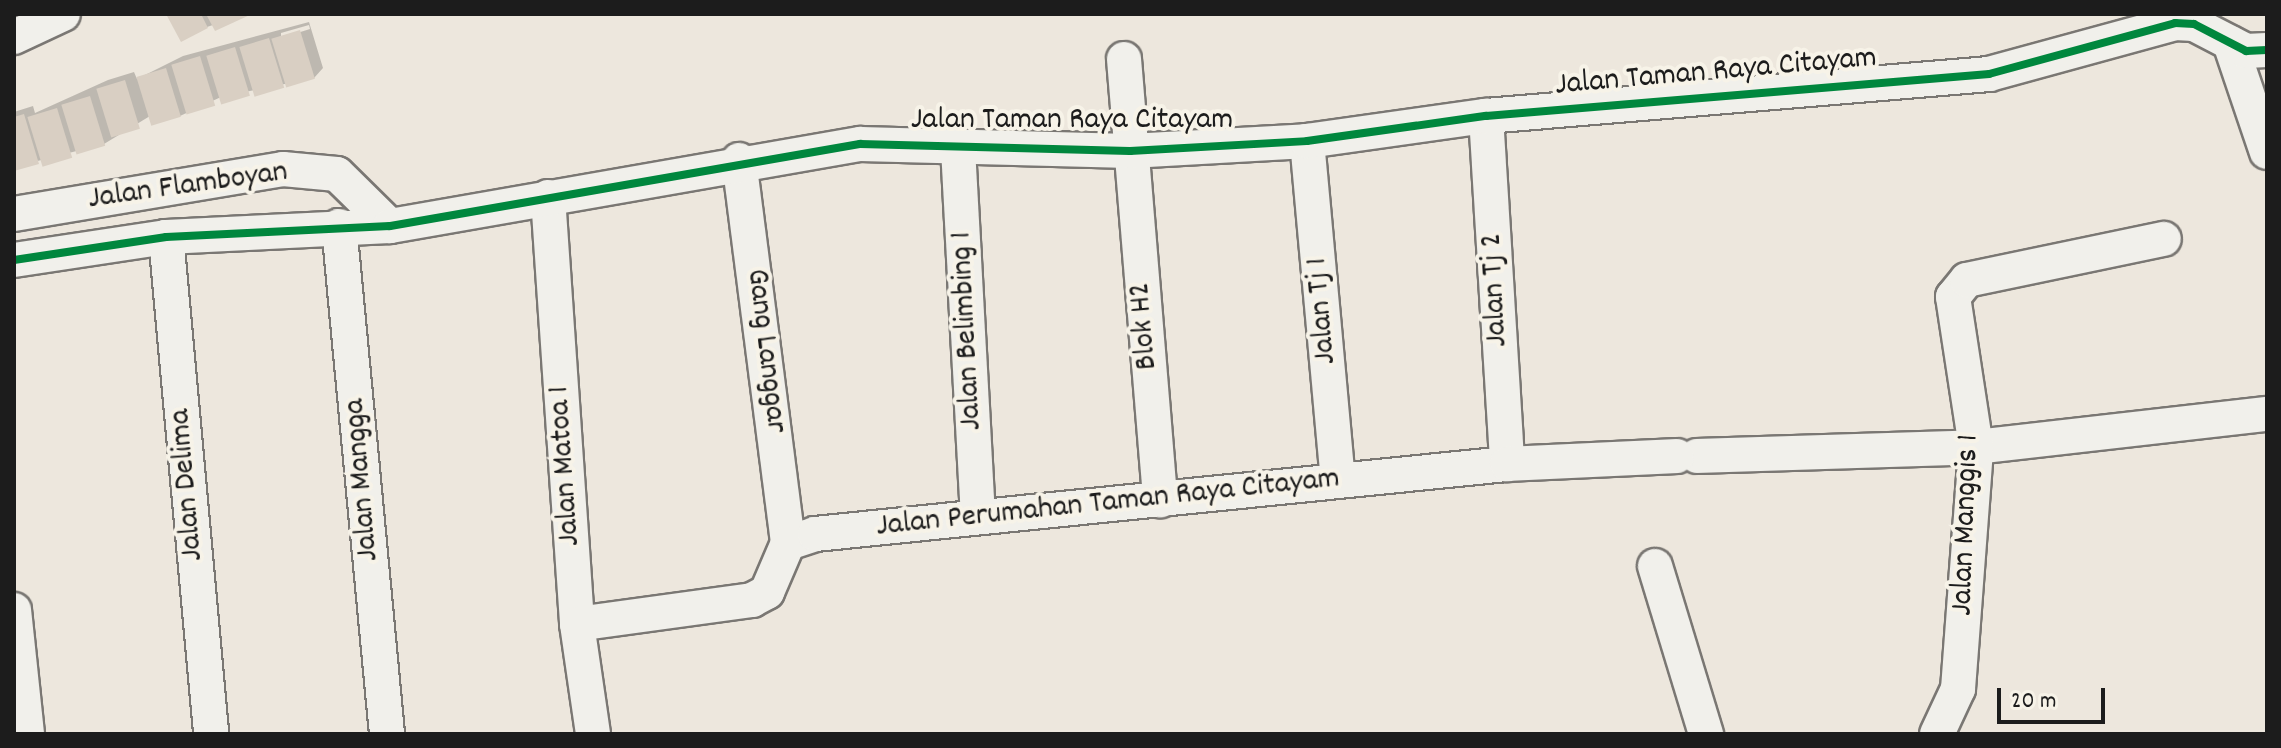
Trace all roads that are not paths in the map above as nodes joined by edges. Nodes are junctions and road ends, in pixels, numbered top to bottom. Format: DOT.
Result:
graph roads {
  1 [pos="63,14"];
  2 [pos="14,37"];
  3 [pos="2230,43"];
  4 [pos="2267,50"];
  5 [pos="1124,59"];
  6 [pos="1486,116"];
  7 [pos="1307,141"];
  8 [pos="958,148"];
  9 [pos="1130,151"];
  10 [pos="2267,152"];
  11 [pos="739,160"];
  12 [pos="548,197"];
  13 [pos="14,214"];
  14 [pos="339,226"];
  15 [pos="390,226"];
  16 [pos="166,237"];
  17 [pos="2164,239"];
  18 [pos="14,260"];
  19 [pos="2267,414"];
  20 [pos="1976,447"];
  21 [pos="1507,464"];
  22 [pos="1338,481"];
  23 [pos="1160,501"];
  24 [pos="978,514"];
  25 [pos="788,543"];
  26 [pos="1655,566"];
  27 [pos="14,610"];
  28 [pos="577,624"];
  29 [pos="27,734"];
  30 [pos="211,734"];
  31 [pos="387,734"];
  32 [pos="593,734"];
  33 [pos="1706,734"];
  34 [pos="1937,734"];
  1 -- 2 [label="street"];
  3 -- 4 [label="street, Jalan Taman Raya Citayam"];
  3 -- 6 [label="street, Jalan Taman Raya Citayam"];
  3 -- 10 [label="street"];
  5 -- 9 [label="street, Blok H2"];
  6 -- 7 [label="street, Jalan Taman Raya Citayam"];
  6 -- 21 [label="street, Jalan Tj 2"];
  7 -- 9 [label="street, Jalan Taman Raya Citayam"];
  7 -- 22 [label="street, Jalan Tj 1"];
  8 -- 9 [label="street, Jalan Taman Raya Citayam"];
  8 -- 11 [label="street, Jalan Taman Raya Citayam"];
  8 -- 24 [label="street, Jalan Belimbing 1"];
  9 -- 23 [label="street, Blok H2"];
  11 -- 12 [label="street, Jalan Taman Raya Citayam"];
  11 -- 25 [label="street, Gang Langgar"];
  12 -- 15 [label="street, Jalan Taman Raya Citayam"];
  12 -- 28 [label="street, Jalan Matoa 1"];
  13 -- 15 [label="street, Jalan Flamboyan"];
  14 -- 15 [label="street, Jalan Taman Raya Citayam"];
  14 -- 16 [label="street, Jalan Taman Raya Citayam"];
  14 -- 31 [label="street, Jalan Mangga"];
  16 -- 18 [label="street, Jalan Taman Raya Citayam"];
  16 -- 30 [label="street, Jalan Delima"];
  17 -- 20 [label="street, Jalan Manggis 1"];
  19 -- 20 [label="street, Jalan Perumahan Taman Raya Citayam"];
  20 -- 21 [label="street, Jalan Perumahan Taman Raya Citayam"];
  20 -- 34 [label="street, Jalan Manggis 1"];
  21 -- 22 [label="street, Jalan Perumahan Taman Raya Citayam"];
  22 -- 23 [label="street, Jalan Perumahan Taman Raya Citayam"];
  23 -- 24 [label="street, Jalan Perumahan Taman Raya Citayam"];
  24 -- 25 [label="street, Jalan Perumahan Taman Raya Citayam"];
  25 -- 28 [label="street"];
  26 -- 33 [label="street"];
  27 -- 29 [label="street"];
  28 -- 32 [label="street, Jalan Matoa 1"];
}
